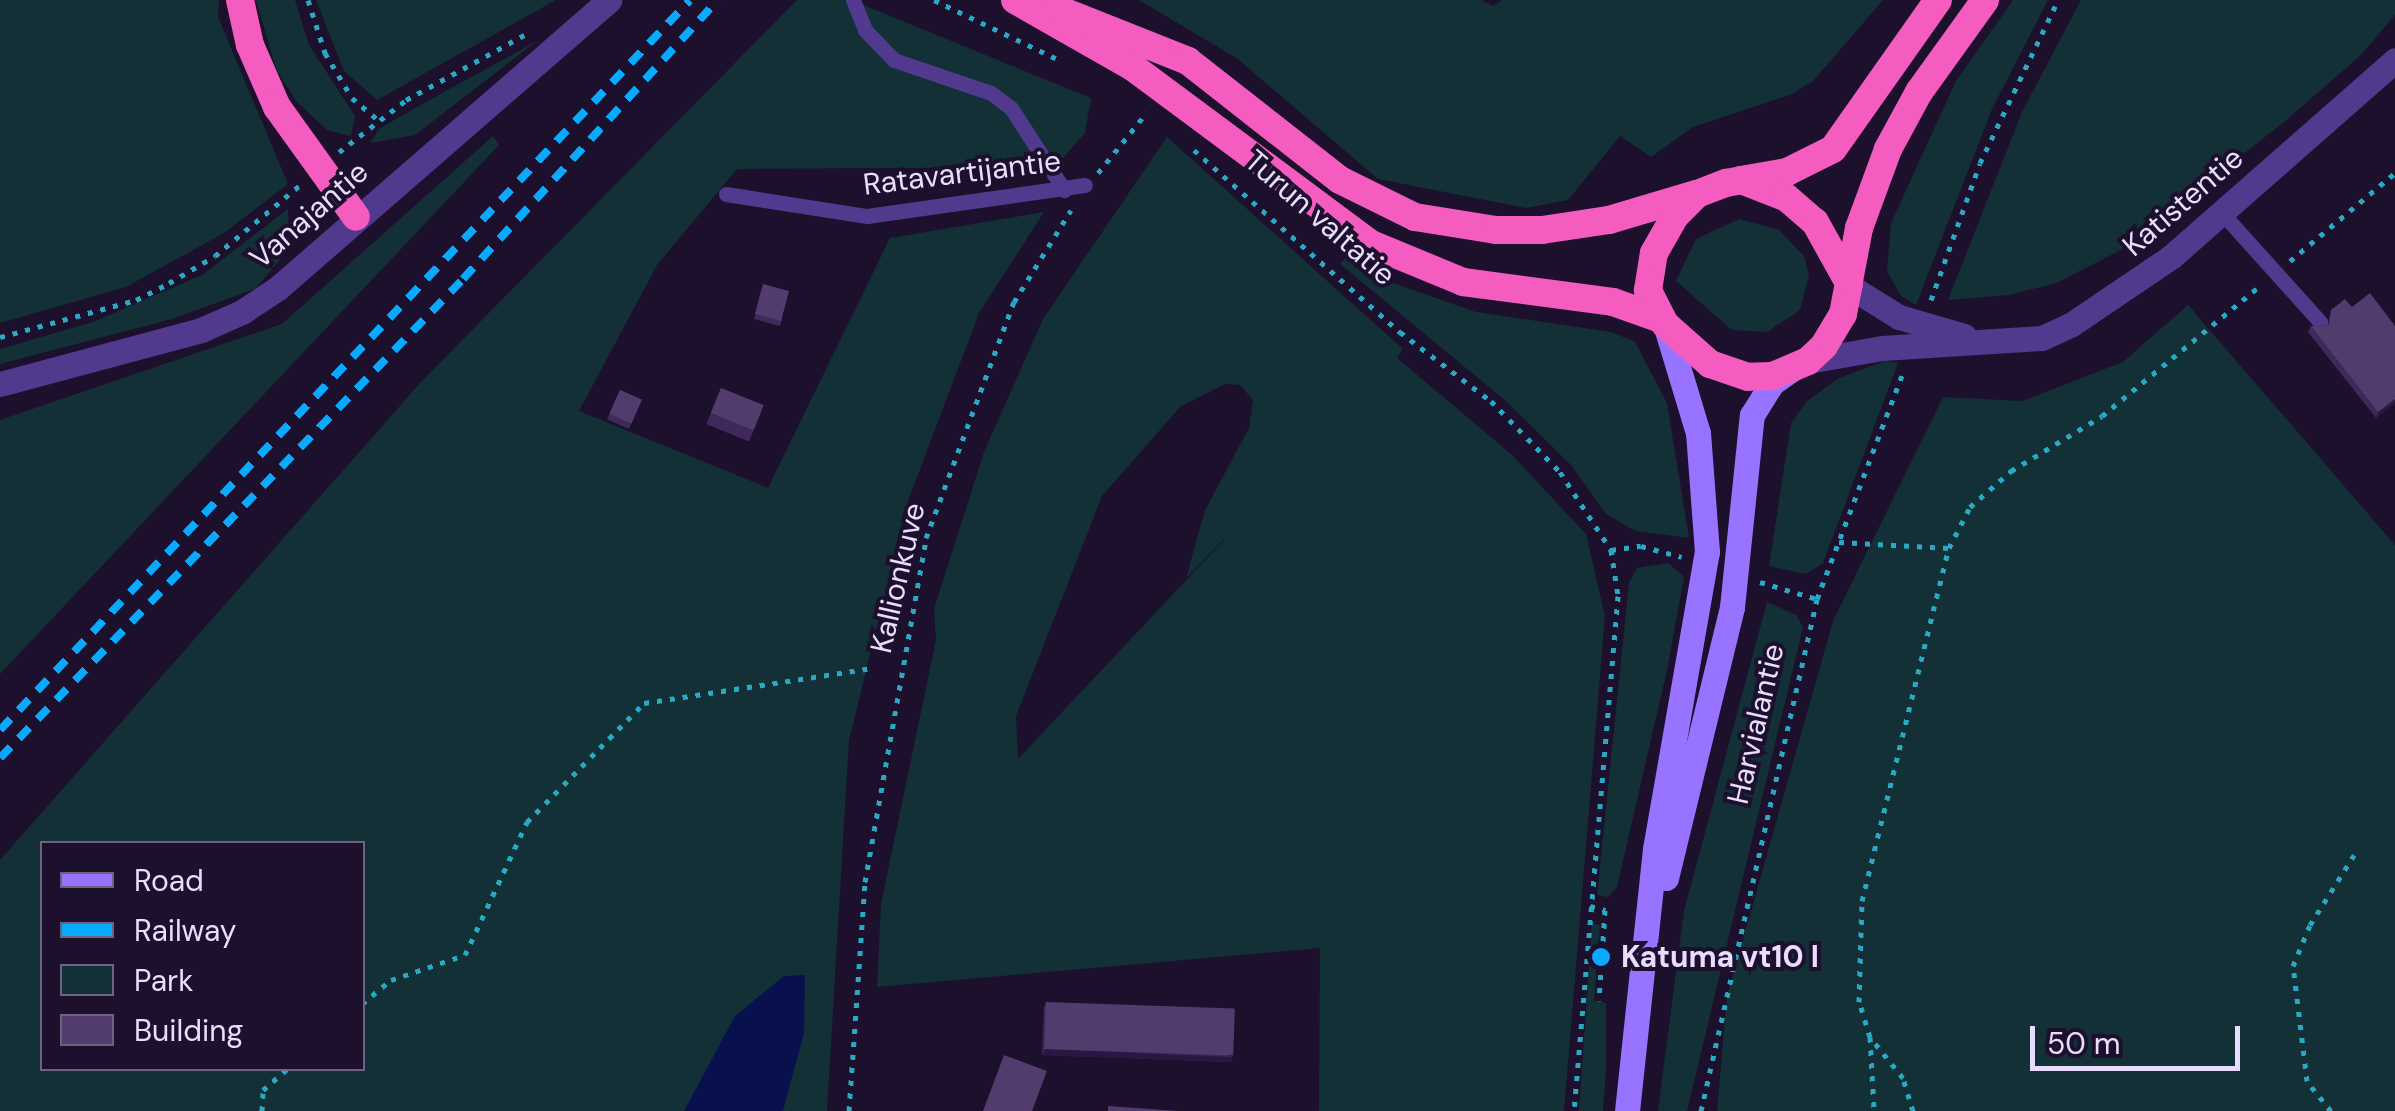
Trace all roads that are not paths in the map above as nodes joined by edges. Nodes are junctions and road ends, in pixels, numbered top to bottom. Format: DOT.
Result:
graph roads {
  1 [pos="240,0"];
  2 [pos="608,0"];
  3 [pos="853,0"];
  4 [pos="1016,0"];
  5 [pos="1032,0"];
  6 [pos="1938,0"];
  7 [pos="1984,0"];
  8 [pos="2395,60"];
  9 [pos="1742,180"];
  10 [pos="1085,186"];
  11 [pos="1064,190"];
  12 [pos="726,194"];
  13 [pos="1697,194"];
  14 [pos="2222,213"];
  15 [pos="356,216"];
  16 [pos="1849,284"];
  17 [pos="1662,321"];
  18 [pos="2320,322"];
  19 [pos="1988,343"];
  20 [pos="1801,364"];
  21 [pos="0,384"];
  22 [pos="1642,980"];
  23 [pos="1627,1111"];
  1 -- 15 [label="highway"];
  2 -- 15 [label="street, Vanajantie"];
  3 -- 11 [label="lane"];
  4 -- 17 [label="highway, Turun valtatie"];
  5 -- 13 [label="highway, Turun valtatie"];
  6 -- 9 [label="highway"];
  7 -- 16 [label="highway"];
  8 -- 14 [label="street, Katistentie"];
  9 -- 13 [label="highway"];
  9 -- 16 [label="highway"];
  10 -- 11 [label="lane, Ratavartijantie"];
  11 -- 12 [label="lane, Ratavartijantie"];
  13 -- 17 [label="highway"];
  14 -- 18 [label="lane"];
  14 -- 19 [label="street, Katistentie"];
  15 -- 21 [label="street, Vanajantie"];
  16 -- 19 [label="street, Katistentie"];
  16 -- 20 [label="highway"];
  17 -- 20 [label="highway"];
  17 -- 22 [label="main road, Harvialantie"];
  19 -- 20 [label="street, Katistentie"];
  20 -- 22 [label="main road, Harvialantie"];
  22 -- 23 [label="main road, Harvialantie"];
}
